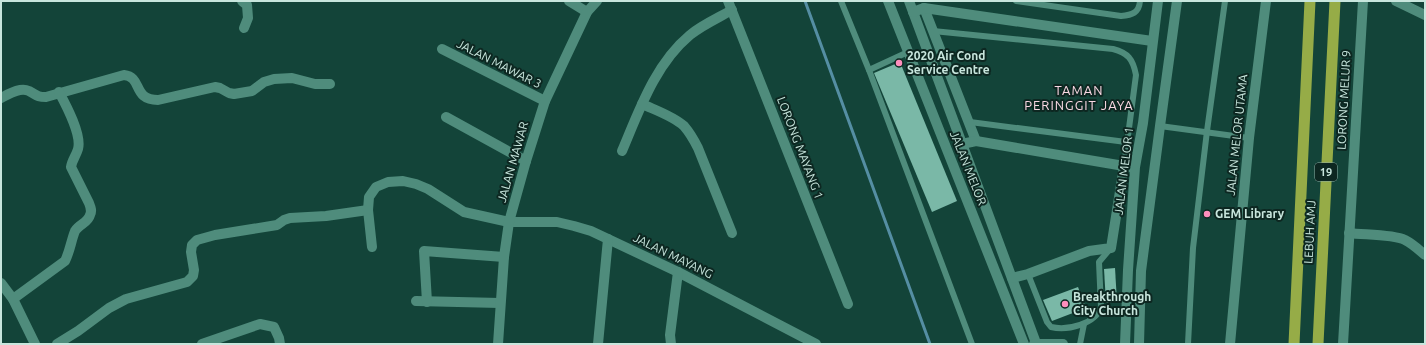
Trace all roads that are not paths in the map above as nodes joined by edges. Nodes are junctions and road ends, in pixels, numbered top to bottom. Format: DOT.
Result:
graph roads {
  1 [pos="242,1"];
  2 [pos="569,1"];
  3 [pos="597,1"];
  4 [pos="841,1"];
  5 [pos="888,1"];
  6 [pos="909,1"];
  7 [pos="1016,1"];
  8 [pos="1140,1"];
  9 [pos="1158,1"];
  10 [pos="1177,1"];
  11 [pos="1225,1"];
  12 [pos="1266,1"];
  13 [pos="1310,1"];
  14 [pos="1335,1"];
  15 [pos="1363,1"];
  16 [pos="1396,1"];
  17 [pos="923,5"];
  18 [pos="730,6"];
  19 [pos="587,12"];
  20 [pos="913,12"];
  21 [pos="1425,15"];
  22 [pos="244,28"];
  23 [pos="933,31"];
  24 [pos="1152,41"];
  25 [pos="926,45"];
  26 [pos="442,49"];
  27 [pos="908,52"];
  28 [pos="869,70"];
  29 [pos="330,84"];
  30 [pos="60,92"];
  31 [pos="1,98"];
  32 [pos="545,101"];
  33 [pos="642,104"];
  34 [pos="446,117"];
  35 [pos="970,122"];
  36 [pos="1143,123"];
  37 [pos="1160,126"];
  38 [pos="1207,131"];
  39 [pos="1249,138"];
  40 [pos="976,141"];
  41 [pos="1126,142"];
  42 [pos="962,144"];
  43 [pos="622,151"];
  44 [pos="526,161"];
  45 [pos="1124,166"];
  46 [pos="1135,167"];
  47 [pos="984,202"];
  48 [pos="970,207"];
  49 [pos="368,210"];
  50 [pos="509,222"];
  51 [pos="732,233"];
  52 [pos="1349,233"];
  53 [pos="608,239"];
  54 [pos="372,247"];
  55 [pos="1111,248"];
  56 [pos="1425,255"];
  57 [pos="504,256"];
  58 [pos="678,272"];
  59 [pos="1028,274"];
  60 [pos="1012,278"];
  61 [pos="1,283"];
  62 [pos="13,299"];
  63 [pos="416,301"];
  64 [pos="427,302"];
  65 [pos="500,303"];
  66 [pos="848,304"];
  67 [pos="1084,324"];
  68 [pos="35,344"];
  69 [pos="57,344"];
  70 [pos="202,344"];
  71 [pos="280,344"];
  72 [pos="498,344"];
  73 [pos="598,344"];
  74 [pos="671,344"];
  75 [pos="816,344"];
  76 [pos="972,344"];
  77 [pos="1024,344"];
  78 [pos="1035,344"];
  79 [pos="1063,344"];
  80 [pos="1080,344"];
  81 [pos="1125,344"];
  82 [pos="1139,344"];
  83 [pos="1188,344"];
  84 [pos="1230,344"];
  85 [pos="1294,344"];
  86 [pos="1318,344"];
  87 [pos="1343,344"];
  1 -- 22 [label="street"];
  2 -- 19 [label="street"];
  3 -- 19 [label="street, JALAN MAWAR"];
  4 -- 28 [label="lane"];
  5 -- 27 [label="street, JALAN MELOR"];
  6 -- 20 [label="street, JALAN MELOR"];
  7 -- 8 [label="lane"];
  9 -- 24 [label="street, JALAN MELOR 1"];
  10 -- 37 [label="street"];
  11 -- 38 [label="lane"];
  12 -- 39 [label="street, JALAN MELOR UTAMA"];
  13 -- 85 [label="highway, LEBUH AMJ / 19"];
  14 -- 86 [label="highway, LEBUH AMJ / 19"];
  15 -- 52 [label="street, LORONG MELUR 9"];
  16 -- 21 [label="street"];
  17 -- 20 [label="street"];
  17 -- 23 [label="street"];
  17 -- 24 [label="street"];
  18 -- 33 [label="street"];
  18 -- 66 [label="street, LORONG MAYANG 1"];
  19 -- 32 [label="street, JALAN MAWAR"];
  20 -- 25 [label="street, JALAN MELOR"];
  23 -- 35 [label="street"];
  23 -- 41 [label="lane"];
  24 -- 36 [label="street, JALAN MELOR 1"];
  25 -- 27 [label="street"];
  25 -- 42 [label="street, JALAN MELOR"];
  26 -- 32 [label="street, JALAN MAWAR 3"];
  27 -- 28 [label="lane"];
  27 -- 48 [label="street, JALAN MELOR"];
  28 -- 76 [label="lane"];
  29 -- 30 [label="street"];
  30 -- 31 [label="street"];
  30 -- 62 [label="street"];
  32 -- 44 [label="street, JALAN MAWAR"];
  33 -- 43 [label="street"];
  33 -- 51 [label="street"];
  34 -- 44 [label="street"];
  35 -- 40 [label="street"];
  35 -- 41 [label="lane"];
  36 -- 37 [label="street"];
  36 -- 46 [label="street, JALAN MELOR 1"];
  37 -- 38 [label="lane"];
  37 -- 82 [label="street"];
  38 -- 39 [label="lane"];
  38 -- 83 [label="lane"];
  39 -- 84 [label="street, JALAN MELOR UTAMA"];
  40 -- 42 [label="street"];
  40 -- 45 [label="street"];
  41 -- 45 [label="lane"];
  42 -- 47 [label="street, JALAN MELOR"];
  44 -- 50 [label="street, JALAN MAWAR"];
  45 -- 46 [label="street"];
  45 -- 55 [label="street"];
  46 -- 81 [label="street, JALAN MELOR 1"];
  47 -- 48 [label="street"];
  47 -- 60 [label="street, JALAN MELOR"];
  48 -- 77 [label="street, JALAN MELOR"];
  49 -- 50 [label="street, JALAN MAYANG"];
  49 -- 54 [label="street"];
  49 -- 69 [label="street"];
  50 -- 53 [label="street, JALAN MAYANG"];
  50 -- 57 [label="street, JALAN MAWAR"];
  52 -- 56 [label="street"];
  52 -- 87 [label="street, LORONG MELUR 9"];
  53 -- 58 [label="street, JALAN MAYANG"];
  53 -- 73 [label="street"];
  55 -- 59 [label="street"];
  55 -- 67 [label="lane"];
  57 -- 64 [label="street"];
  57 -- 65 [label="street, JALAN MAWAR"];
  58 -- 74 [label="street"];
  58 -- 75 [label="street, JALAN MAYANG"];
  59 -- 60 [label="street"];
  59 -- 67 [label="lane"];
  60 -- 78 [label="street, JALAN MELOR"];
  61 -- 62 [label="street"];
  62 -- 68 [label="street"];
  63 -- 64 [label="street"];
  64 -- 65 [label="street"];
  65 -- 72 [label="street, JALAN MAWAR"];
  67 -- 80 [label="lane"];
  70 -- 71 [label="street"];
  78 -- 79 [label="street"];
}
